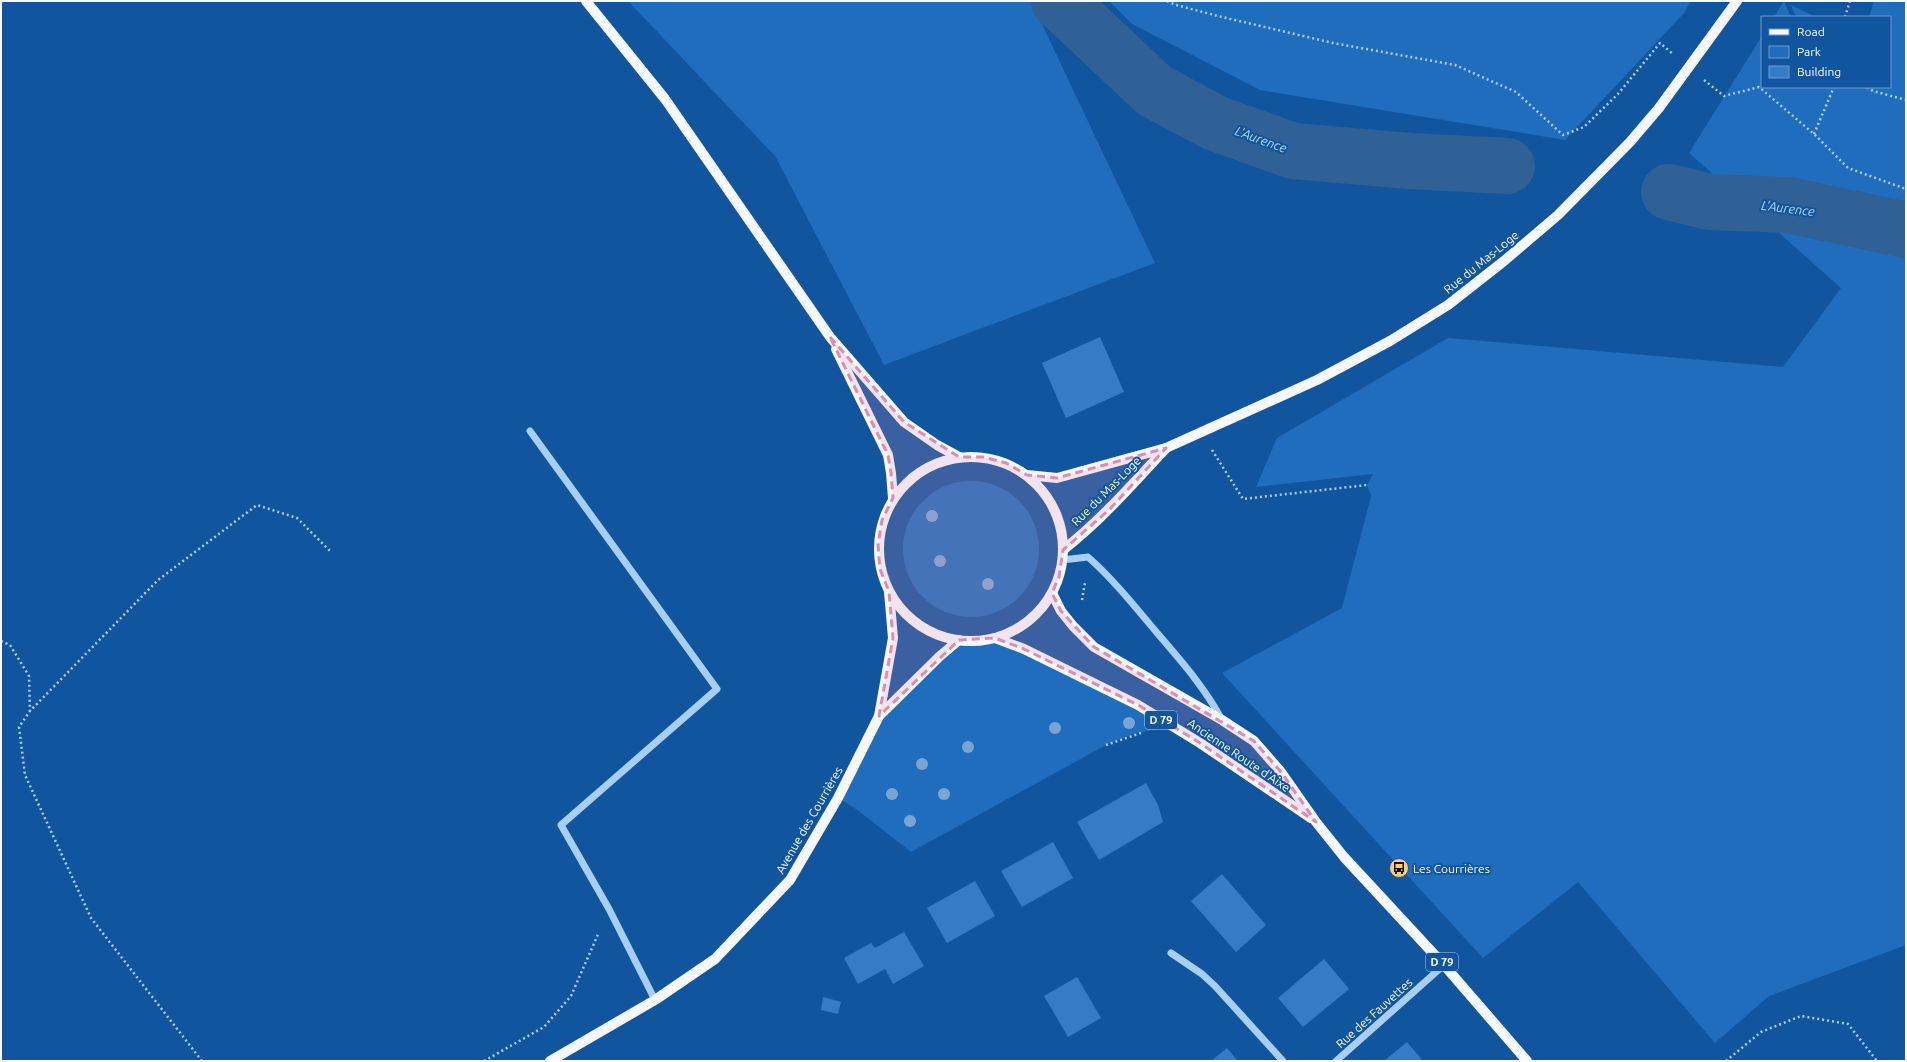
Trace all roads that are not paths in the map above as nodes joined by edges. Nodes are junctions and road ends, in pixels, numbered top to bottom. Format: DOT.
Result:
graph roads {
  1 [pos="586,1"];
  2 [pos="1737,1"];
  3 [pos="830,337"];
  4 [pos="530,431"];
  5 [pos="1166,448"];
  6 [pos="959,457"];
  7 [pos="1027,475"];
  8 [pos="893,498"];
  9 [pos="1062,555"];
  10 [pos="889,592"];
  11 [pos="1052,593"];
  12 [pos="995,638"];
  13 [pos="959,640"];
  14 [pos="879,716"];
  15 [pos="1222,720"];
  16 [pos="1316,822"];
  17 [pos="1171,953"];
  18 [pos="1444,965"];
  19 [pos="655,1000"];
  20 [pos="550,1061"];
  21 [pos="1283,1061"];
  22 [pos="1336,1061"];
  23 [pos="1527,1061"];
  1 -- 3 [label="main road"];
  2 -- 5 [label="main road, Rue du Mas-Loge"];
  3 -- 6 [label="main road"];
  3 -- 8 [label="main road"];
  4 -- 19 [label="street"];
  5 -- 7 [label="main road, Rue du Mas-Loge"];
  5 -- 9 [label="main road, Rue du Mas-Loge"];
  6 -- 7 [label="main road"];
  6 -- 8 [label="main road"];
  7 -- 9 [label="main road"];
  8 -- 10 [label="main road"];
  9 -- 11 [label="main road"];
  9 -- 15 [label="street"];
  10 -- 13 [label="main road"];
  10 -- 14 [label="main road, Avenue des Courrières"];
  11 -- 12 [label="main road"];
  11 -- 15 [label="main road, D 79"];
  12 -- 13 [label="main road"];
  12 -- 16 [label="main road, Ancienne Route d'Aixe / D 79"];
  13 -- 14 [label="main road, Avenue des Courrières"];
  14 -- 19 [label="main road, Avenue des Courrières"];
  15 -- 16 [label="main road, D 79"];
  16 -- 18 [label="main road, D 79"];
  17 -- 21 [label="street"];
  18 -- 22 [label="street, Rue des Fauvettes"];
  18 -- 23 [label="main road, D 79"];
  19 -- 20 [label="main road, Avenue des Courrières"];
}
